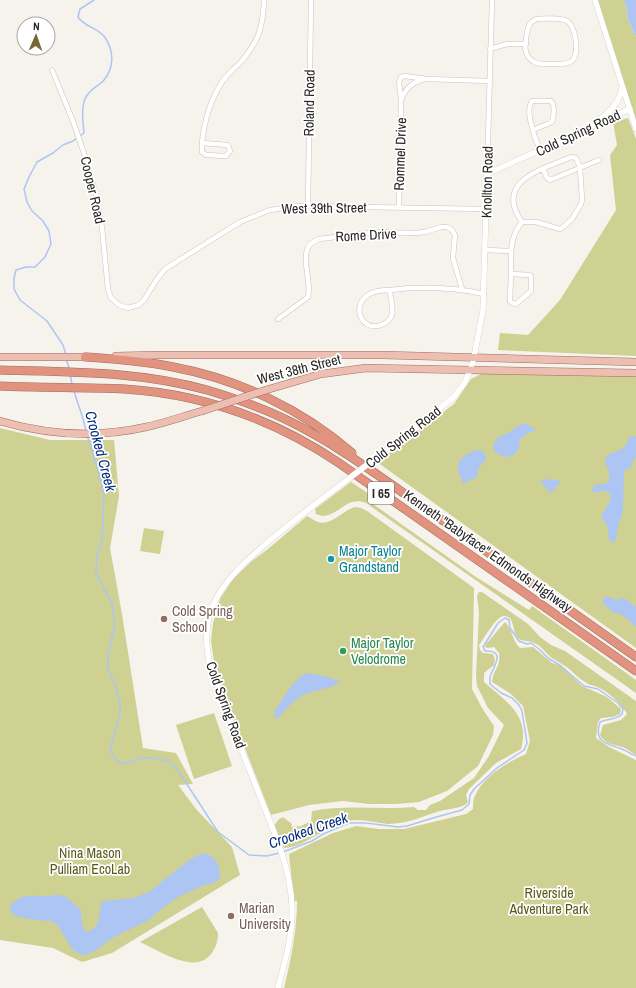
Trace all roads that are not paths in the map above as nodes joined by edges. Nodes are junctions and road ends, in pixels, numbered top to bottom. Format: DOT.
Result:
graph roads {
  1 [pos="264,0"];
  2 [pos="310,0"];
  3 [pos="492,0"];
  4 [pos="595,0"];
  5 [pos="526,44"];
  6 [pos="490,49"];
  7 [pos="52,70"];
  8 [pos="425,79"];
  9 [pos="489,81"];
  10 [pos="623,86"];
  11 [pos="401,100"];
  12 [pos="630,109"];
  13 [pos="590,127"];
  14 [pos="636,129"];
  15 [pos="534,131"];
  16 [pos="202,143"];
  17 [pos="541,149"];
  18 [pos="599,160"];
  19 [pos="580,167"];
  20 [pos="543,169"];
  21 [pos="487,174"];
  22 [pos="308,206"];
  23 [pos="399,208"];
  24 [pos="486,209"];
  25 [pos="522,222"];
  26 [pos="485,250"];
  27 [pos="511,251"];
  28 [pos="511,274"];
  29 [pos="462,289"];
  30 [pos="390,290"];
  31 [pos="484,294"];
  32 [pos="124,307"];
  33 [pos="278,319"];
  34 [pos="0,357"];
  35 [pos="85,358"];
  36 [pos="474,360"];
  37 [pos="636,362"];
  38 [pos="0,370"];
  39 [pos="470,370"];
  40 [pos="636,373"];
  41 [pos="0,387"];
  42 [pos="0,421"];
  43 [pos="375,473"];
  44 [pos="636,657"];
  45 [pos="636,671"];
  46 [pos="278,988"];
  1 -- 16 [label="street"];
  2 -- 22 [label="street, Roland Road"];
  3 -- 6 [label="street, Knollton Road"];
  4 -- 10 [label="street, Cold Spring Road"];
  5 -- 5 [label="street"];
  5 -- 6 [label="street"];
  6 -- 9 [label="street, Knollton Road"];
  7 -- 32 [label="street, Cooper Road"];
  8 -- 9 [label="street"];
  8 -- 11 [label="street, Rommel Drive"];
  8 -- 11 [label="street, Rommel Drive"];
  9 -- 21 [label="street, Knollton Road"];
  10 -- 12 [label="street, Cold Spring Road"];
  10 -- 13 [label="street"];
  11 -- 23 [label="street, Rommel Drive"];
  12 -- 13 [label="street, Cold Spring Road"];
  12 -- 14 [label="street"];
  13 -- 17 [label="street, Cold Spring Road"];
  15 -- 15 [label="street"];
  15 -- 17 [label="street"];
  16 -- 16 [label="street"];
  17 -- 21 [label="street, Cold Spring Road"];
  18 -- 19 [label="street"];
  19 -- 20 [label="street"];
  19 -- 20 [label="street"];
  19 -- 25 [label="street"];
  20 -- 25 [label="street"];
  21 -- 24 [label="street, Knollton Road"];
  22 -- 23 [label="street, West 39th Street"];
  22 -- 32 [label="street, West 39th Street"];
  23 -- 24 [label="street, West 39th Street"];
  24 -- 26 [label="street, Knollton Road"];
  25 -- 27 [label="street"];
  26 -- 27 [label="street"];
  26 -- 31 [label="street, Knollton Road"];
  27 -- 28 [label="street"];
  28 -- 28 [label="street"];
  29 -- 30 [label="street"];
  29 -- 31 [label="street"];
  29 -- 33 [label="street, Rome Drive"];
  30 -- 30 [label="street"];
  31 -- 36 [label="street, Knollton Road"];
  34 -- 35 [label="main road, West 38th Street"];
  35 -- 36 [label="main road, West 38th Street"];
  35 -- 43 [label="highway"];
  36 -- 37 [label="main road, West 38th Street"];
  36 -- 39 [label="street, Cold Spring Road"];
  38 -- 43 [label="highway, Kenneth \"Babyface\" Edmonds Highway / I 65"];
  39 -- 40 [label="main road, West 38th Street"];
  39 -- 42 [label="main road, West 38th Street, bridge"];
  39 -- 46 [label="street, Cold Spring Road, bridge"];
  41 -- 45 [label="highway, Kenneth \"Babyface\" Edmonds Highway / I 65"];
  43 -- 44 [label="highway, Kenneth \"Babyface\" Edmonds Highway / I 65"];
}
